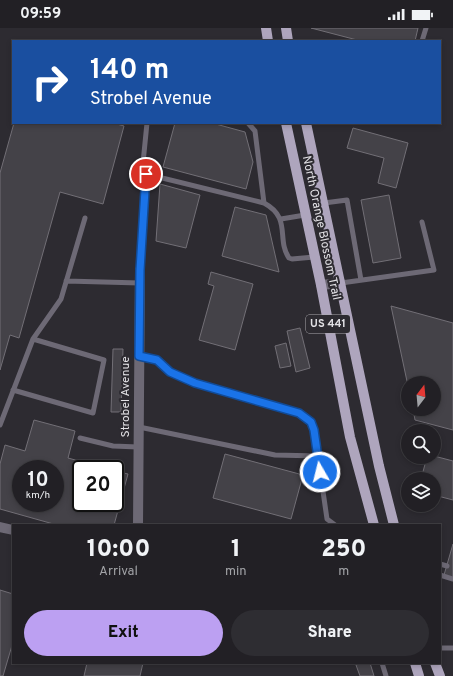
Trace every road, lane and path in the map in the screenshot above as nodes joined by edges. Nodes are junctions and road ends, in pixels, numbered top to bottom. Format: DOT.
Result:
graph roads {
  1 [pos="266,28"];
  2 [pos="286,28"];
  3 [pos="426,28"];
  4 [pos="268,40"];
  5 [pos="288,40"];
  6 [pos="422,40"];
  7 [pos="147,124"];
  8 [pos="249,124"];
  9 [pos="286,124"];
  10 [pos="306,124"];
  11 [pos="146,174"];
  12 [pos="264,203"];
  13 [pos="324,203"];
  14 [pos="305,215"];
  15 [pos="85,218"];
  16 [pos="281,219"];
  17 [pos="422,222"];
  18 [pos="314,257"];
  19 [pos="140,270"];
  20 [pos="362,280"];
  21 [pos="66,281"];
  22 [pos="140,283"];
  23 [pos="341,283"];
  24 [pos="321,285"];
  25 [pos="33,338"];
  26 [pos="139,356"];
  27 [pos="13,390"];
  28 [pos="0,425"];
  29 [pos="139,427"];
  30 [pos="80,438"];
  31 [pos="138,447"];
  32 [pos="318,456"];
  33 [pos="138,524"];
  34 [pos="334,524"];
  35 [pos="373,524"];
  36 [pos="394,524"];
  37 [pos="0,527"];
  38 [pos="12,530"];
  39 [pos="441,564"];
  40 [pos="447,566"];
  41 [pos="441,575"];
  42 [pos="453,579"];
  43 [pos="441,648"];
  44 [pos="453,648"];
  45 [pos="382,664"];
  46 [pos="415,664"];
  47 [pos="435,664"];
  48 [pos="386,676"];
  49 [pos="419,676"];
  50 [pos="440,676"];
  1 -- 4 [label="main road"];
  2 -- 5 [label="main road"];
  3 -- 6 [label="lane"];
  7 -- 11 [label="lane"];
  8 -- 12 [label="lane"];
  9 -- 14 [label="main road, North Orange Blossom Trail / US 441"];
  10 -- 13 [label="main road, North Orange Blossom Trail / US 441"];
  11 -- 12 [label="lane"];
  11 -- 19 [label="lane"];
  12 -- 16 [label="lane"];
  13 -- 20 [label="lane"];
  13 -- 23 [label="main road, North Orange Blossom Trail / US 441"];
  14 -- 16 [label="lane"];
  14 -- 18 [label="main road, North Orange Blossom Trail / US 441"];
  15 -- 21 [label="lane"];
  16 -- 18 [label="lane"];
  17 -- 20 [label="lane"];
  18 -- 24 [label="main road, North Orange Blossom Trail / US 441"];
  19 -- 22 [label="street, Strobel Avenue"];
  20 -- 23 [label="lane"];
  21 -- 22 [label="lane"];
  21 -- 25 [label="lane"];
  22 -- 26 [label="street, Strobel Avenue"];
  23 -- 24 [label="street"];
  23 -- 36 [label="main road, North Orange Blossom Trail / US 441"];
  24 -- 35 [label="main road, North Orange Blossom Trail / US 441"];
  25 -- 27 [label="lane"];
  25 -- 27 [label="lane"];
  26 -- 29 [label="street, Strobel Avenue"];
  26 -- 32 [label="lane"];
  27 -- 28 [label="lane"];
  29 -- 31 [label="street, Strobel Avenue"];
  29 -- 32 [label="lane"];
  30 -- 31 [label="lane"];
  31 -- 33 [label="street, Strobel Avenue"];
  32 -- 34 [label="lane"];
  37 -- 38 [label="street"];
  39 -- 40 [label="lane"];
  41 -- 42 [label="lane"];
  43 -- 44 [label="lane"];
  45 -- 48 [label="lane"];
  46 -- 49 [label="main road"];
  47 -- 50 [label="main road"];
}
